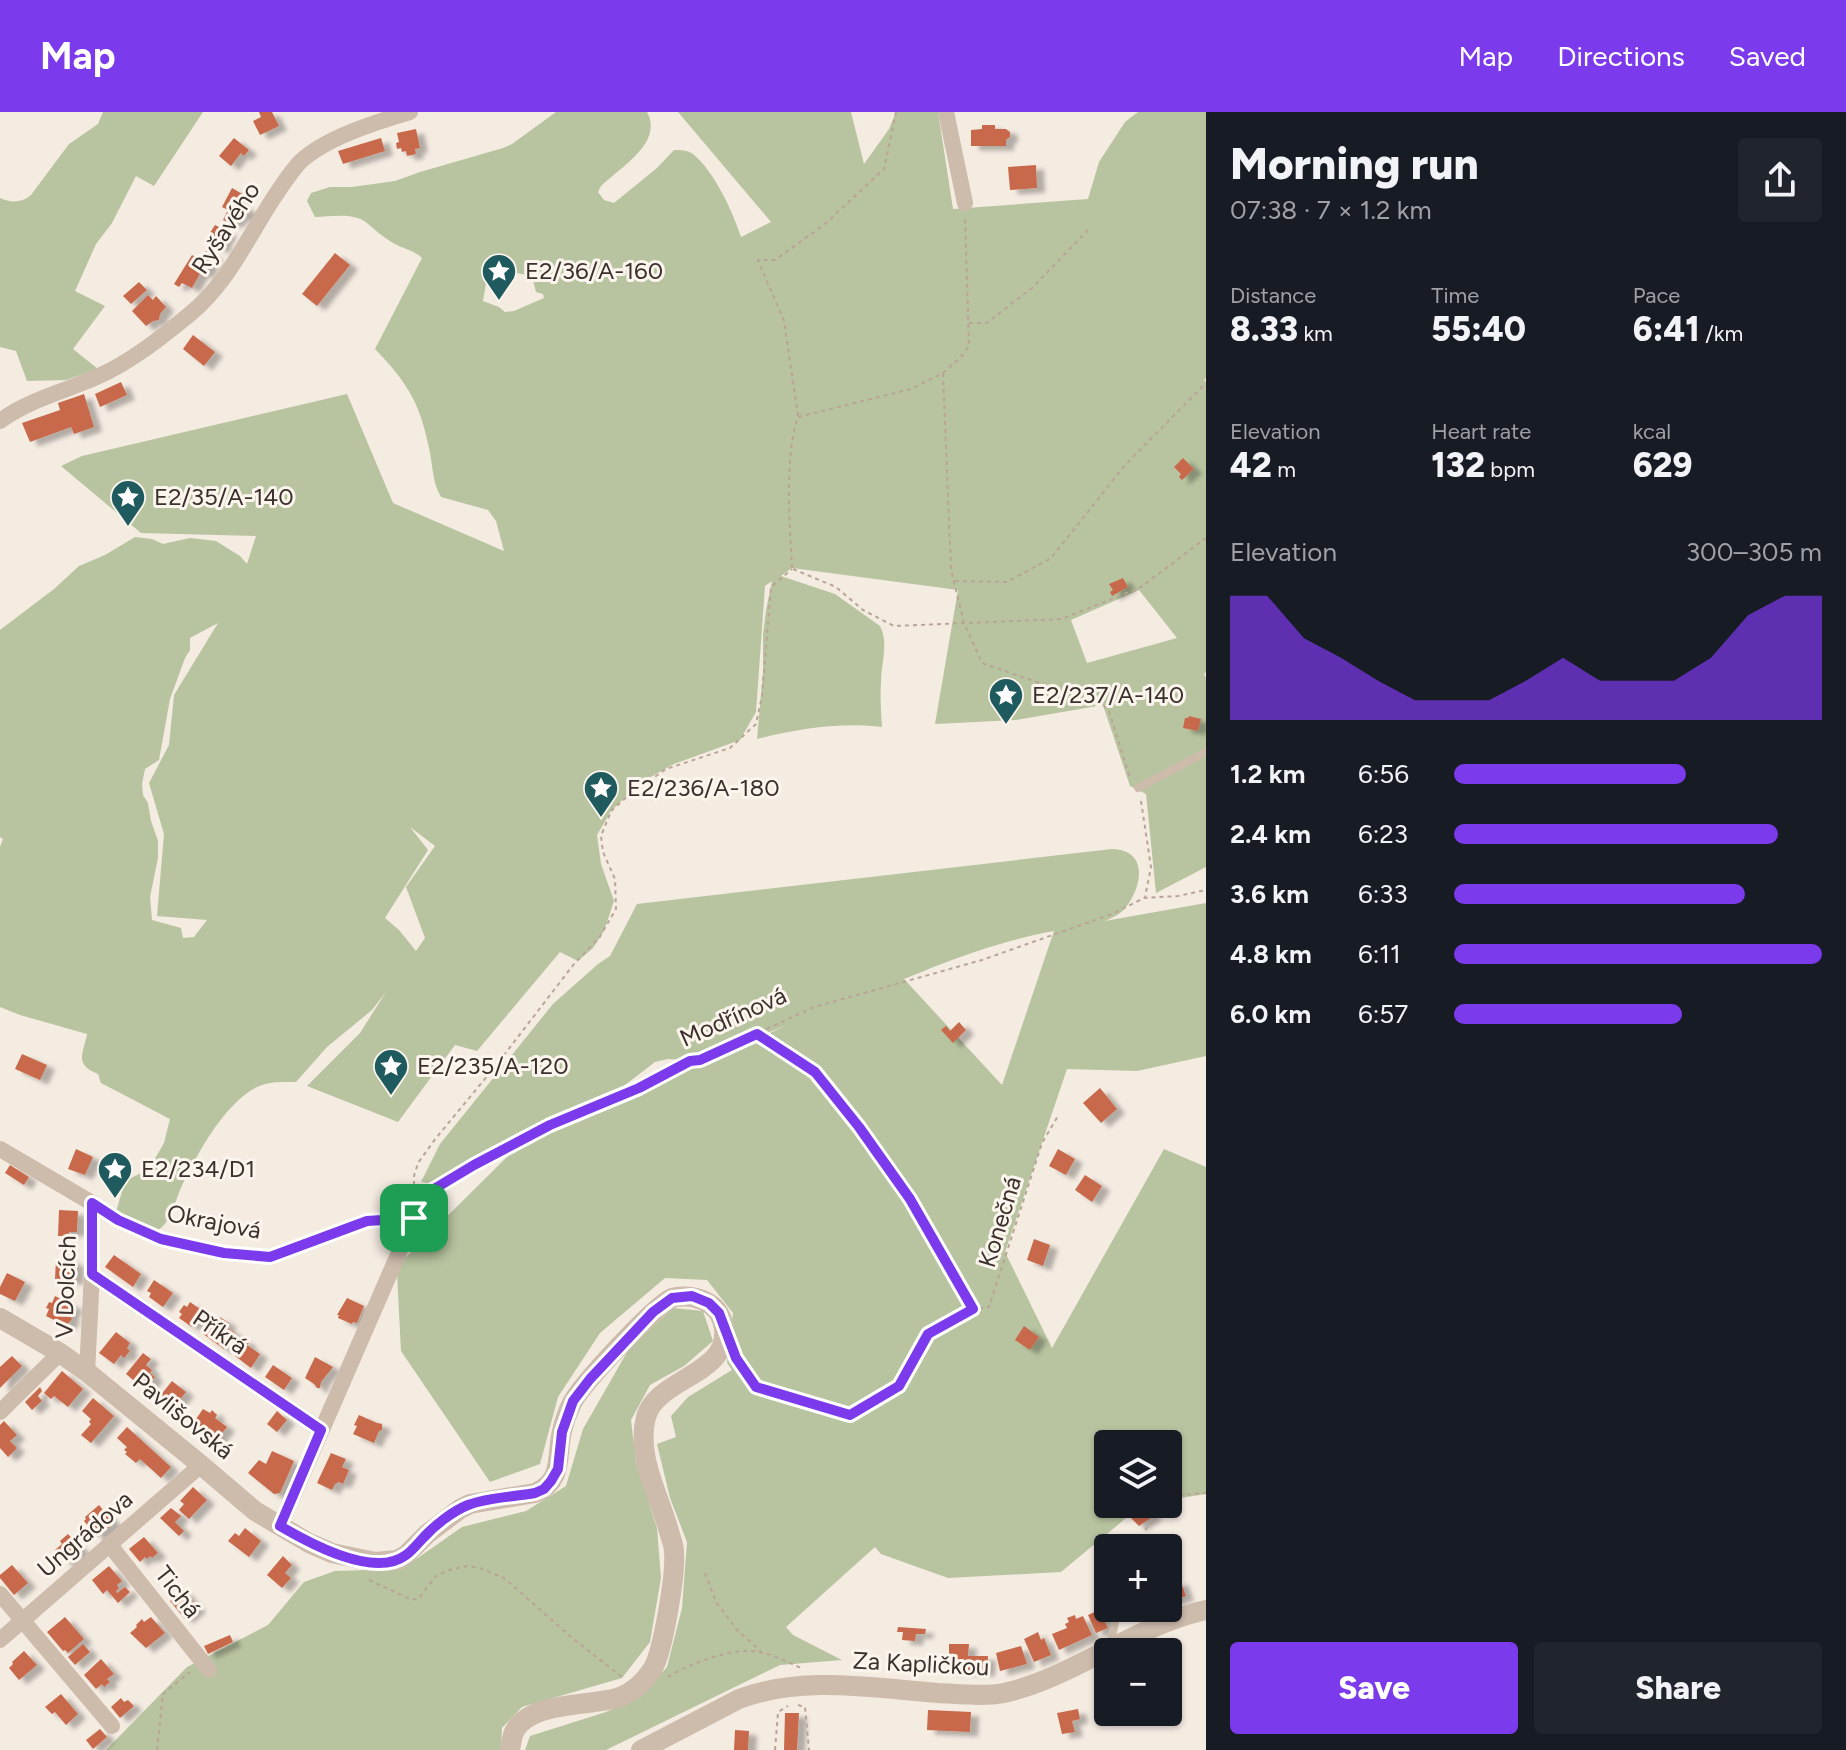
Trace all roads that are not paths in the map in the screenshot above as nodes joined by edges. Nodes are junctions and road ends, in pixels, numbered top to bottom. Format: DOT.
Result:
graph roads {
  1 [pos="410,112"];
  2 [pos="946,112"];
  3 [pos="965,203"];
  4 [pos="0,421"];
  5 [pos="1206,752"];
  6 [pos="1138,788"];
  7 [pos="0,1149"];
  8 [pos="414,1218"];
  9 [pos="92,1274"];
  10 [pos="0,1318"];
  11 [pos="60,1353"];
  12 [pos="87,1372"];
  13 [pos="0,1412"];
  14 [pos="321,1430"];
  15 [pos="201,1465"];
  16 [pos="280,1526"];
  17 [pos="109,1544"];
  18 [pos="0,1594"];
  19 [pos="1206,1610"];
  20 [pos="22,1621"];
  21 [pos="1131,1638"];
  22 [pos="0,1640"];
  23 [pos="1094,1656"];
  24 [pos="206,1666"];
  25 [pos="112,1726"];
  26 [pos="510,1750"];
  27 [pos="641,1750"];
  1 -- 4 [label="street, Ryšavého"];
  2 -- 3 [label="street"];
  5 -- 6 [label="lane"];
  7 -- 9 [label="street, V Dolcích"];
  8 -- 14 [label="street"];
  9 -- 12 [label="street, V Dolcích"];
  9 -- 14 [label="street, Příkrá"];
  10 -- 11 [label="street, Pavlišovská"];
  11 -- 12 [label="street, Pavlišovská"];
  11 -- 13 [label="street"];
  12 -- 15 [label="street, Pavlišovská"];
  14 -- 16 [label="street"];
  15 -- 16 [label="street, Pavlišovská"];
  15 -- 17 [label="street, Ungrádova"];
  16 -- 26 [label="street, Pavlišovská"];
  17 -- 20 [label="street, Ungrádova"];
  17 -- 24 [label="street, Tichá"];
  18 -- 20 [label="street"];
  19 -- 21 [label="street, Za Kapličkou"];
  20 -- 22 [label="street, Ungrádova"];
  20 -- 25 [label="street"];
  23 -- 27 [label="street, Za Kapličkou"];
}
